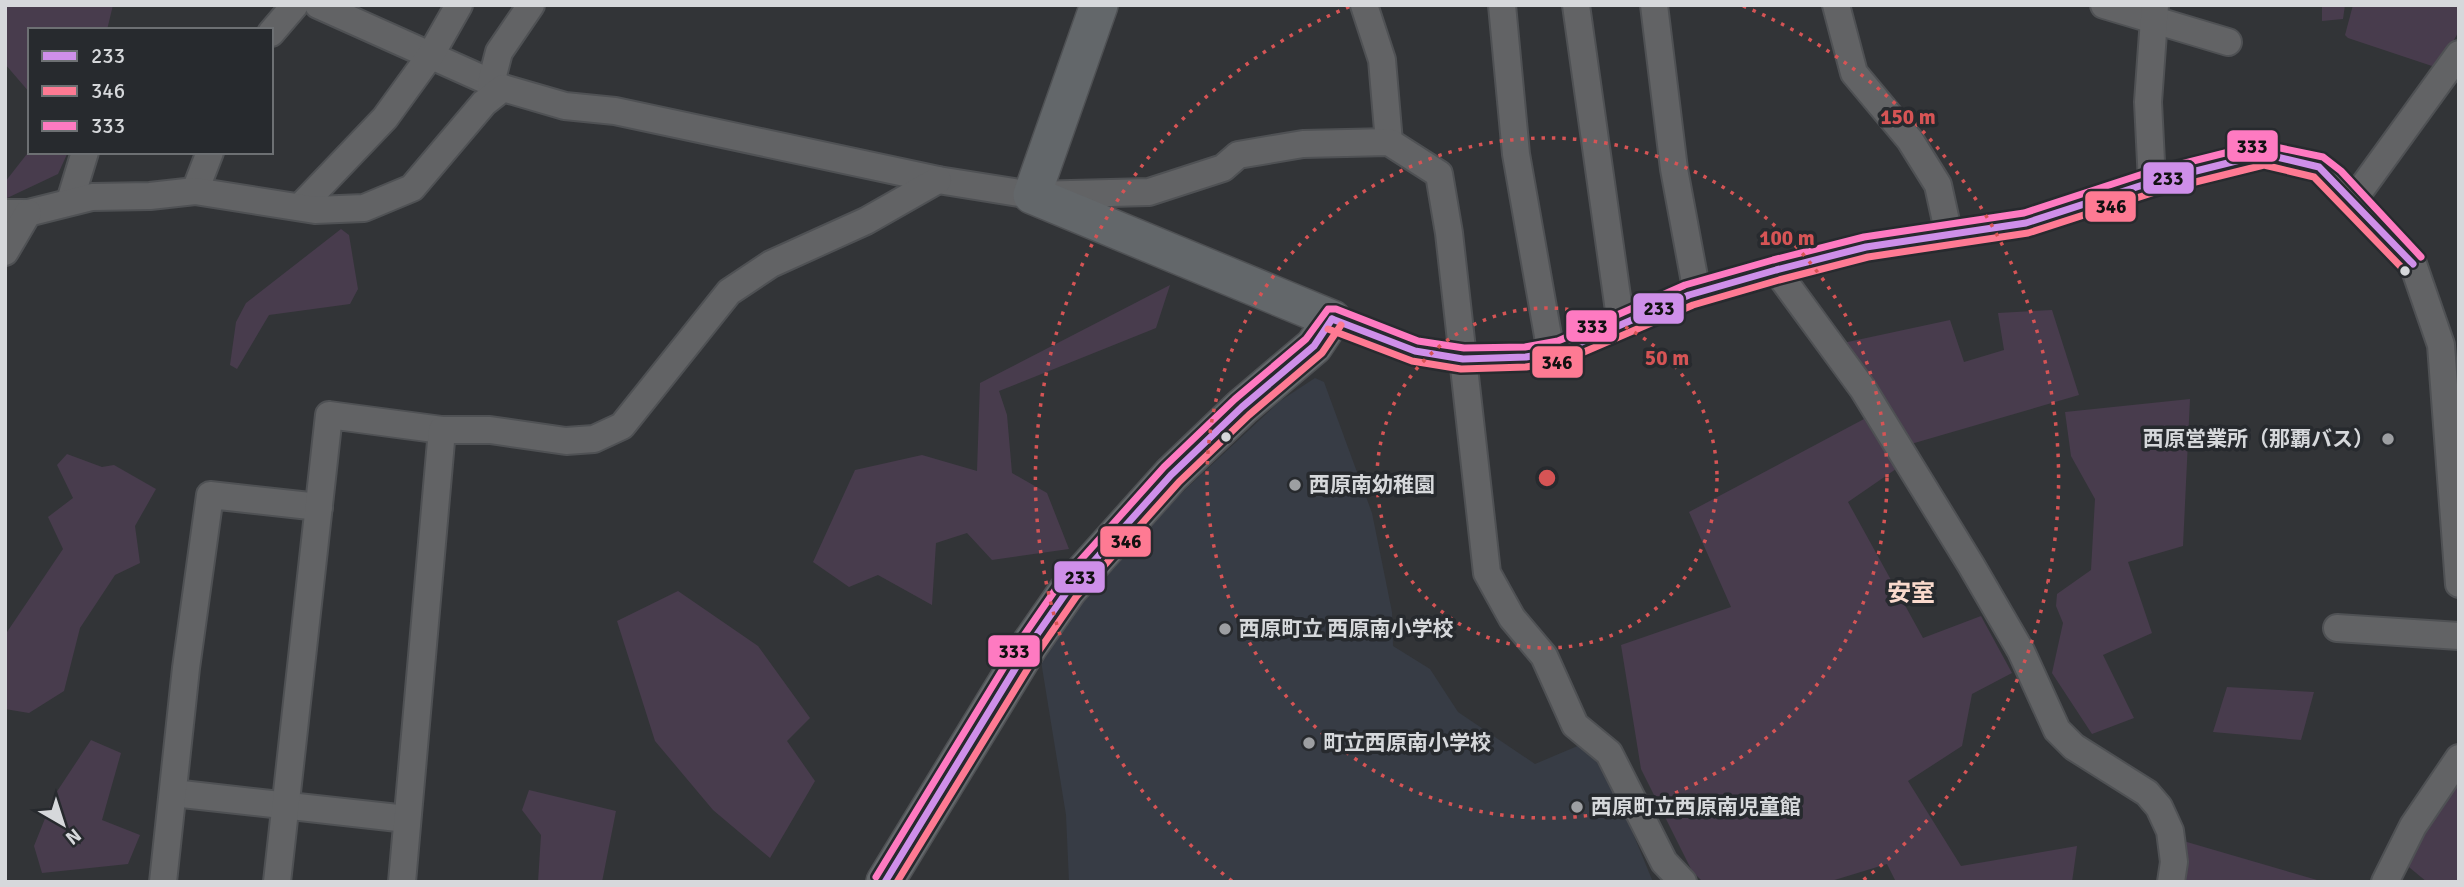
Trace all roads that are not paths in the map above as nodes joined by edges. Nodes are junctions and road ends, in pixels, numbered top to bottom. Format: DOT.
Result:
graph roads {
  1 [pos="295,5"];
  2 [pos="318,5"];
  3 [pos="459,5"];
  4 [pos="531,5"];
  5 [pos="1099,5"];
  6 [pos="1364,5"];
  7 [pos="1502,5"];
  8 [pos="1576,5"];
  9 [pos="1654,5"];
  10 [pos="2104,5"];
  11 [pos="1838,6"];
  12 [pos="2154,12"];
  13 [pos="273,31"];
  14 [pos="2228,42"];
  15 [pos="2459,54"];
  16 [pos="430,56"];
  17 [pos="497,85"];
  18 [pos="1389,142"];
  19 [pos="84,154"];
  20 [pos="209,154"];
  21 [pos="939,180"];
  22 [pos="2152,182"];
  23 [pos="195,191"];
  24 [pos="1032,195"];
  25 [pos="2354,199"];
  26 [pos="70,201"];
  27 [pos="300,207"];
  28 [pos="17,213"];
  29 [pos="1949,234"];
  30 [pos="5,252"];
  31 [pos="1776,270"];
  32 [pos="1697,293"];
  33 [pos="1332,319"];
  34 [pos="1620,326"];
  35 [pos="1551,353"];
  36 [pos="1463,359"];
  37 [pos="442,430"];
  38 [pos="319,507"];
  39 [pos="2459,584"];
  40 [pos="2337,628"];
  41 [pos="2459,636"];
  42 [pos="2459,758"];
  43 [pos="173,793"];
  44 [pos="286,805"];
  45 [pos="407,819"];
  46 [pos="163,882"];
  47 [pos="278,882"];
  48 [pos="402,882"];
  49 [pos="885,882"];
  50 [pos="1683,882"];
  51 [pos="2171,882"];
  52 [pos="2385,882"];
  1 -- 13 [label="street"];
  2 -- 16 [label="street"];
  3 -- 16 [label="street"];
  4 -- 17 [label="street"];
  5 -- 24 [label="street"];
  6 -- 18 [label="street"];
  7 -- 35 [label="street"];
  8 -- 34 [label="street"];
  9 -- 32 [label="street"];
  10 -- 12 [label="street"];
  11 -- 29 [label="street"];
  12 -- 14 [label="street"];
  12 -- 22 [label="street"];
  15 -- 25 [label="street"];
  16 -- 17 [label="street"];
  16 -- 27 [label="street"];
  17 -- 21 [label="street"];
  17 -- 27 [label="street"];
  18 -- 24 [label="street"];
  18 -- 36 [label="street"];
  19 -- 26 [label="street"];
  20 -- 23 [label="street"];
  21 -- 24 [label="street"];
  21 -- 37 [label="street"];
  22 -- 25 [label="street"];
  22 -- 29 [label="street"];
  23 -- 26 [label="street"];
  23 -- 27 [label="street"];
  24 -- 33 [label="street"];
  25 -- 39 [label="street"];
  26 -- 28 [label="street"];
  28 -- 30 [label="street"];
  29 -- 31 [label="street"];
  31 -- 32 [label="street"];
  31 -- 51 [label="street"];
  32 -- 34 [label="street"];
  33 -- 36 [label="street"];
  33 -- 49 [label="street"];
  34 -- 35 [label="street"];
  35 -- 36 [label="street"];
  36 -- 50 [label="street"];
  37 -- 38 [label="street"];
  37 -- 45 [label="street"];
  38 -- 43 [label="street"];
  38 -- 44 [label="street"];
  40 -- 41 [label="street"];
  42 -- 52 [label="street"];
  43 -- 44 [label="street"];
  43 -- 46 [label="street"];
  44 -- 45 [label="street"];
  44 -- 47 [label="street"];
  45 -- 48 [label="street"];
}
